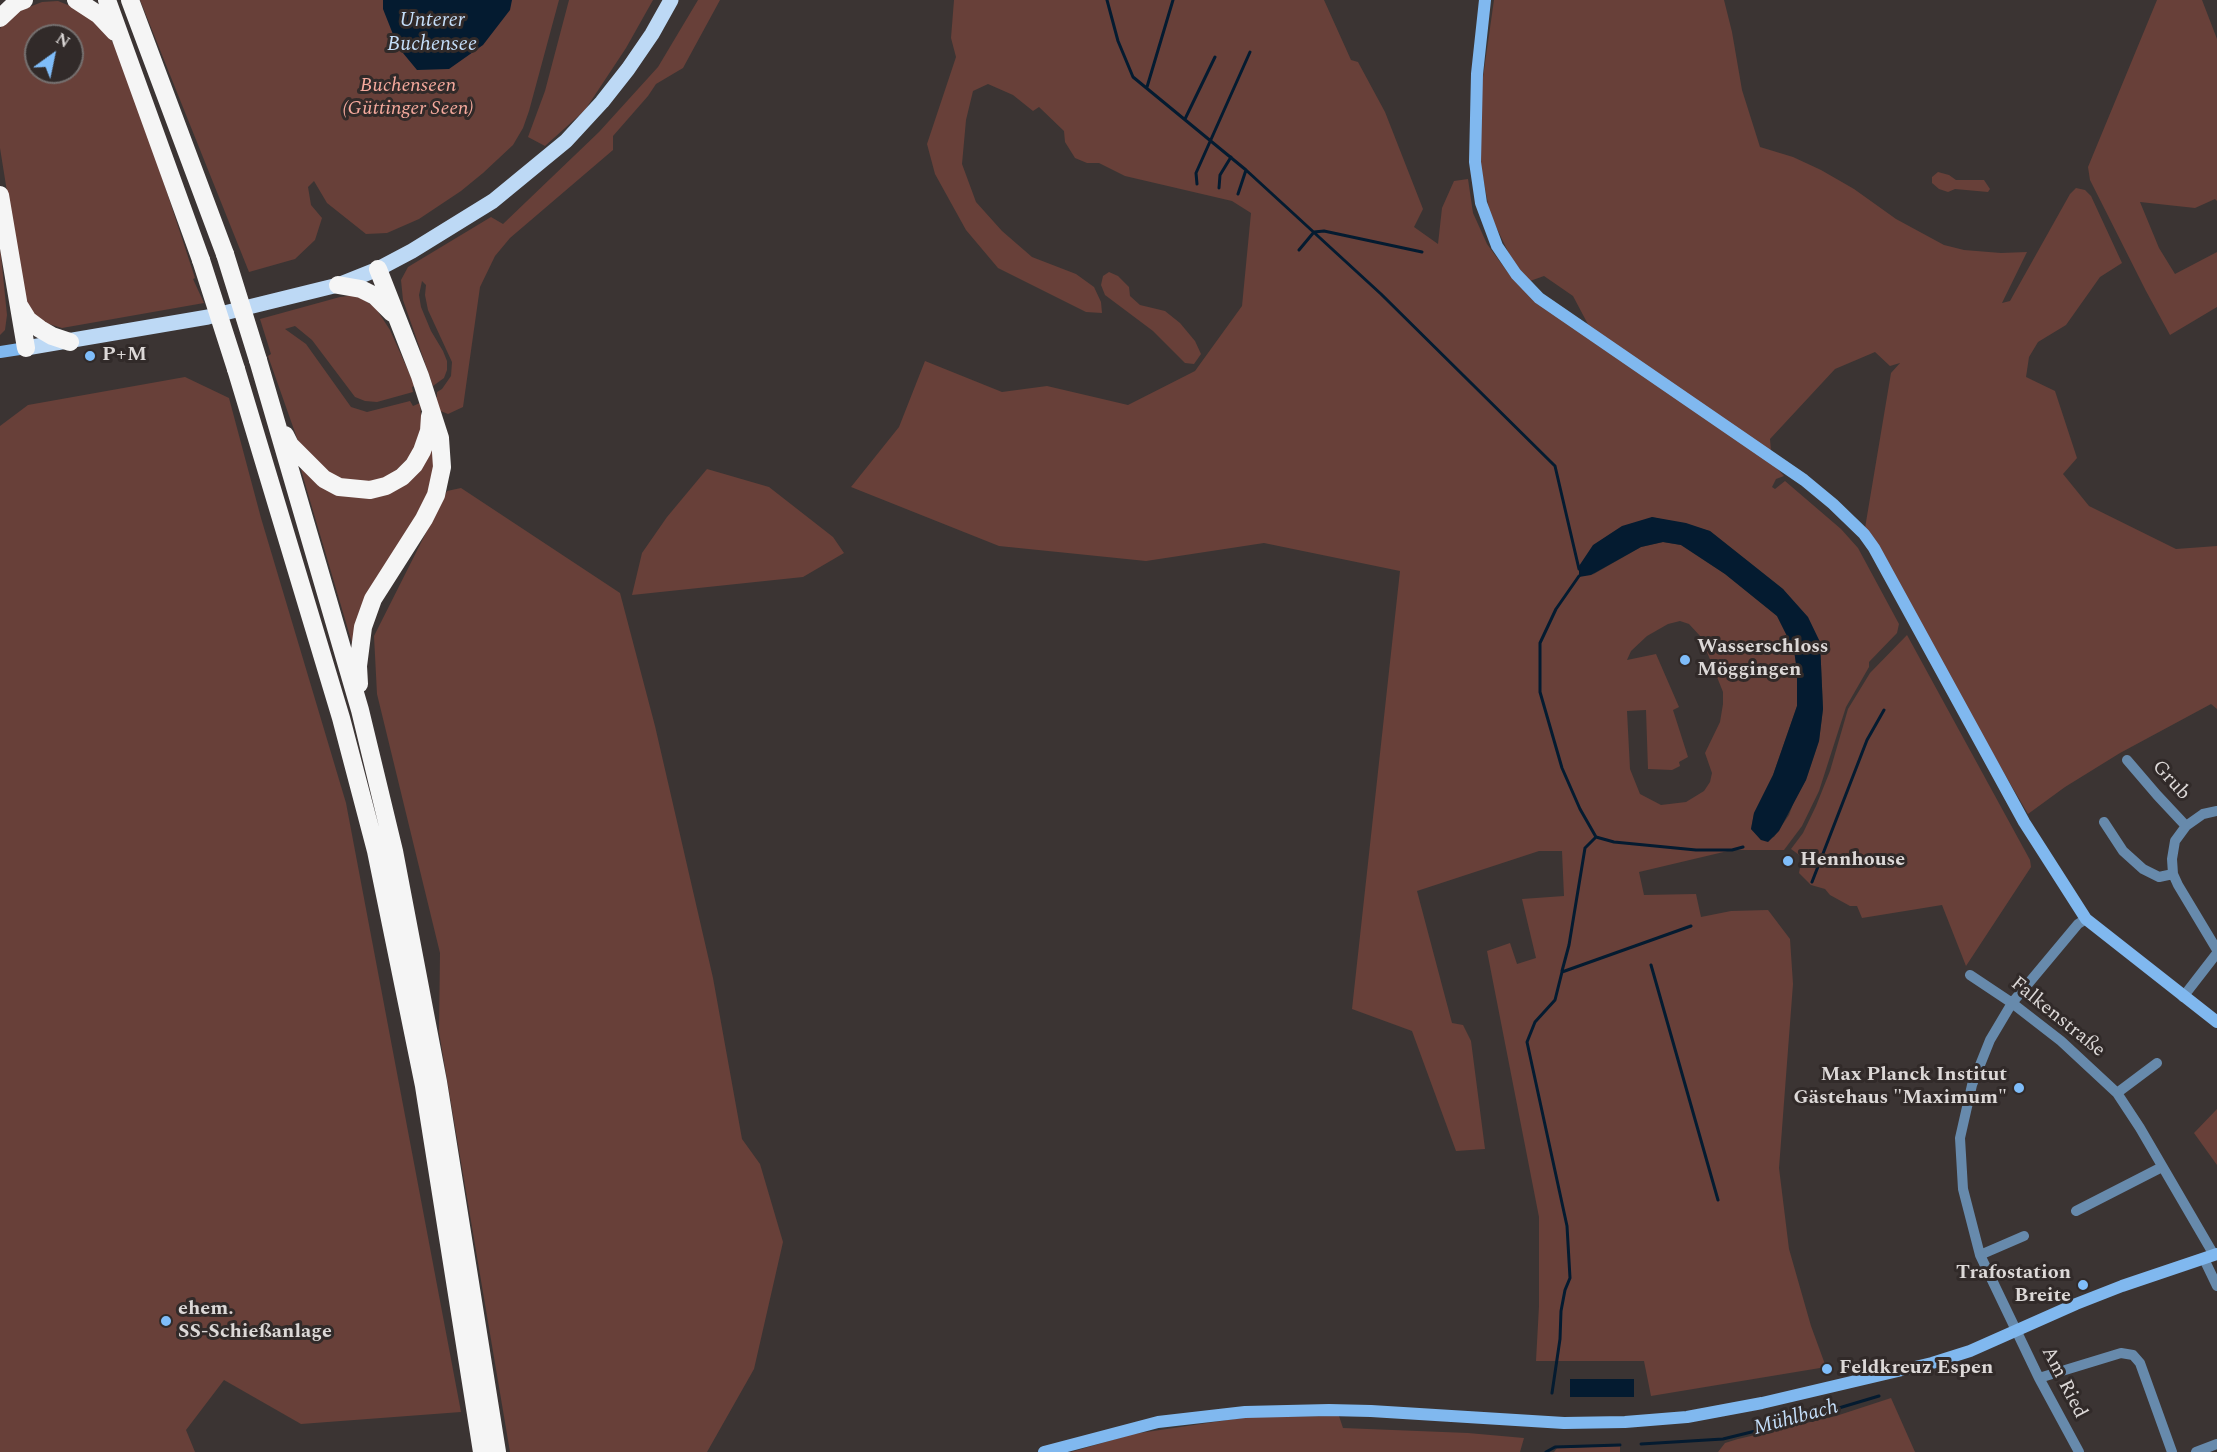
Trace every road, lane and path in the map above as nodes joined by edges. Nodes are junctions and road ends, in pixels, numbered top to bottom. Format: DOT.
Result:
graph roads {
  1 [pos="24,0"];
  2 [pos="76,0"];
  3 [pos="107,0"];
  4 [pos="130,0"];
  5 [pos="671,0"];
  6 [pos="1485,0"];
  7 [pos="0,18"];
  8 [pos="120,38"];
  9 [pos="0,195"];
  10 [pos="378,269"];
  11 [pos="338,285"];
  12 [pos="19,306"];
  13 [pos="398,322"];
  14 [pos="70,342"];
  15 [pos="26,348"];
  16 [pos="0,352"];
  17 [pos="431,410"];
  18 [pos="276,420"];
  19 [pos="360,710"];
  20 [pos="2127,760"];
  21 [pos="2217,811"];
  22 [pos="2104,822"];
  23 [pos="2186,826"];
  24 [pos="2173,874"];
  25 [pos="2086,919"];
  26 [pos="2217,952"];
  27 [pos="1970,975"];
  28 [pos="2183,997"];
  29 [pos="2012,1003"];
  30 [pos="2217,1022"];
  31 [pos="2157,1062"];
  32 [pos="2117,1093"];
  33 [pos="2162,1167"];
  34 [pos="2076,1211"];
  35 [pos="2024,1236"];
  36 [pos="1980,1255"];
  37 [pos="2212,1256"];
  38 [pos="2217,1286"];
  39 [pos="2016,1331"];
  40 [pos="2039,1378"];
  41 [pos="2217,1444"];
  42 [pos="482,1452"];
  43 [pos="497,1452"];
  44 [pos="1044,1452"];
  45 [pos="2079,1452"];
  46 [pos="2172,1452"];
  47 [pos="2196,1452"];
  1 -- 7 [label="highway"];
  2 -- 8 [label="highway"];
  3 -- 8 [label="highway"];
  4 -- 18 [label="highway, bridge"];
  5 -- 10 [label="main road"];
  6 -- 25 [label="street"];
  8 -- 42 [label="highway, bridge"];
  9 -- 12 [label="highway"];
  10 -- 11 [label="main road"];
  10 -- 13 [label="highway"];
  11 -- 13 [label="highway"];
  11 -- 14 [label="main road"];
  12 -- 14 [label="highway"];
  12 -- 15 [label="highway"];
  13 -- 17 [label="highway"];
  14 -- 15 [label="main road"];
  15 -- 16 [label="street"];
  17 -- 18 [label="highway"];
  17 -- 19 [label="highway"];
  18 -- 19 [label="highway"];
  19 -- 43 [label="highway"];
  20 -- 23 [label="street, Grub"];
  21 -- 23 [label="street, Grub"];
  22 -- 24 [label="street"];
  23 -- 24 [label="street"];
  24 -- 26 [label="street"];
  25 -- 28 [label="street"];
  25 -- 29 [label="street, Am Ried"];
  26 -- 28 [label="street"];
  27 -- 29 [label="street, Falkenstraße"];
  28 -- 30 [label="street"];
  29 -- 32 [label="street, Falkenstraße"];
  29 -- 36 [label="street, Am Ried"];
  31 -- 32 [label="street"];
  32 -- 33 [label="street, Falkenstraße"];
  33 -- 34 [label="street"];
  33 -- 37 [label="street, Falkenstraße"];
  35 -- 36 [label="street"];
  36 -- 39 [label="street, Am Ried"];
  37 -- 38 [label="street, Falkenstraße"];
  37 -- 39 [label="street"];
  39 -- 40 [label="street, Am Ried"];
  39 -- 44 [label="street"];
  40 -- 45 [label="street, Am Ried"];
  40 -- 46 [label="street"];
  41 -- 47 [label="street"];
}
